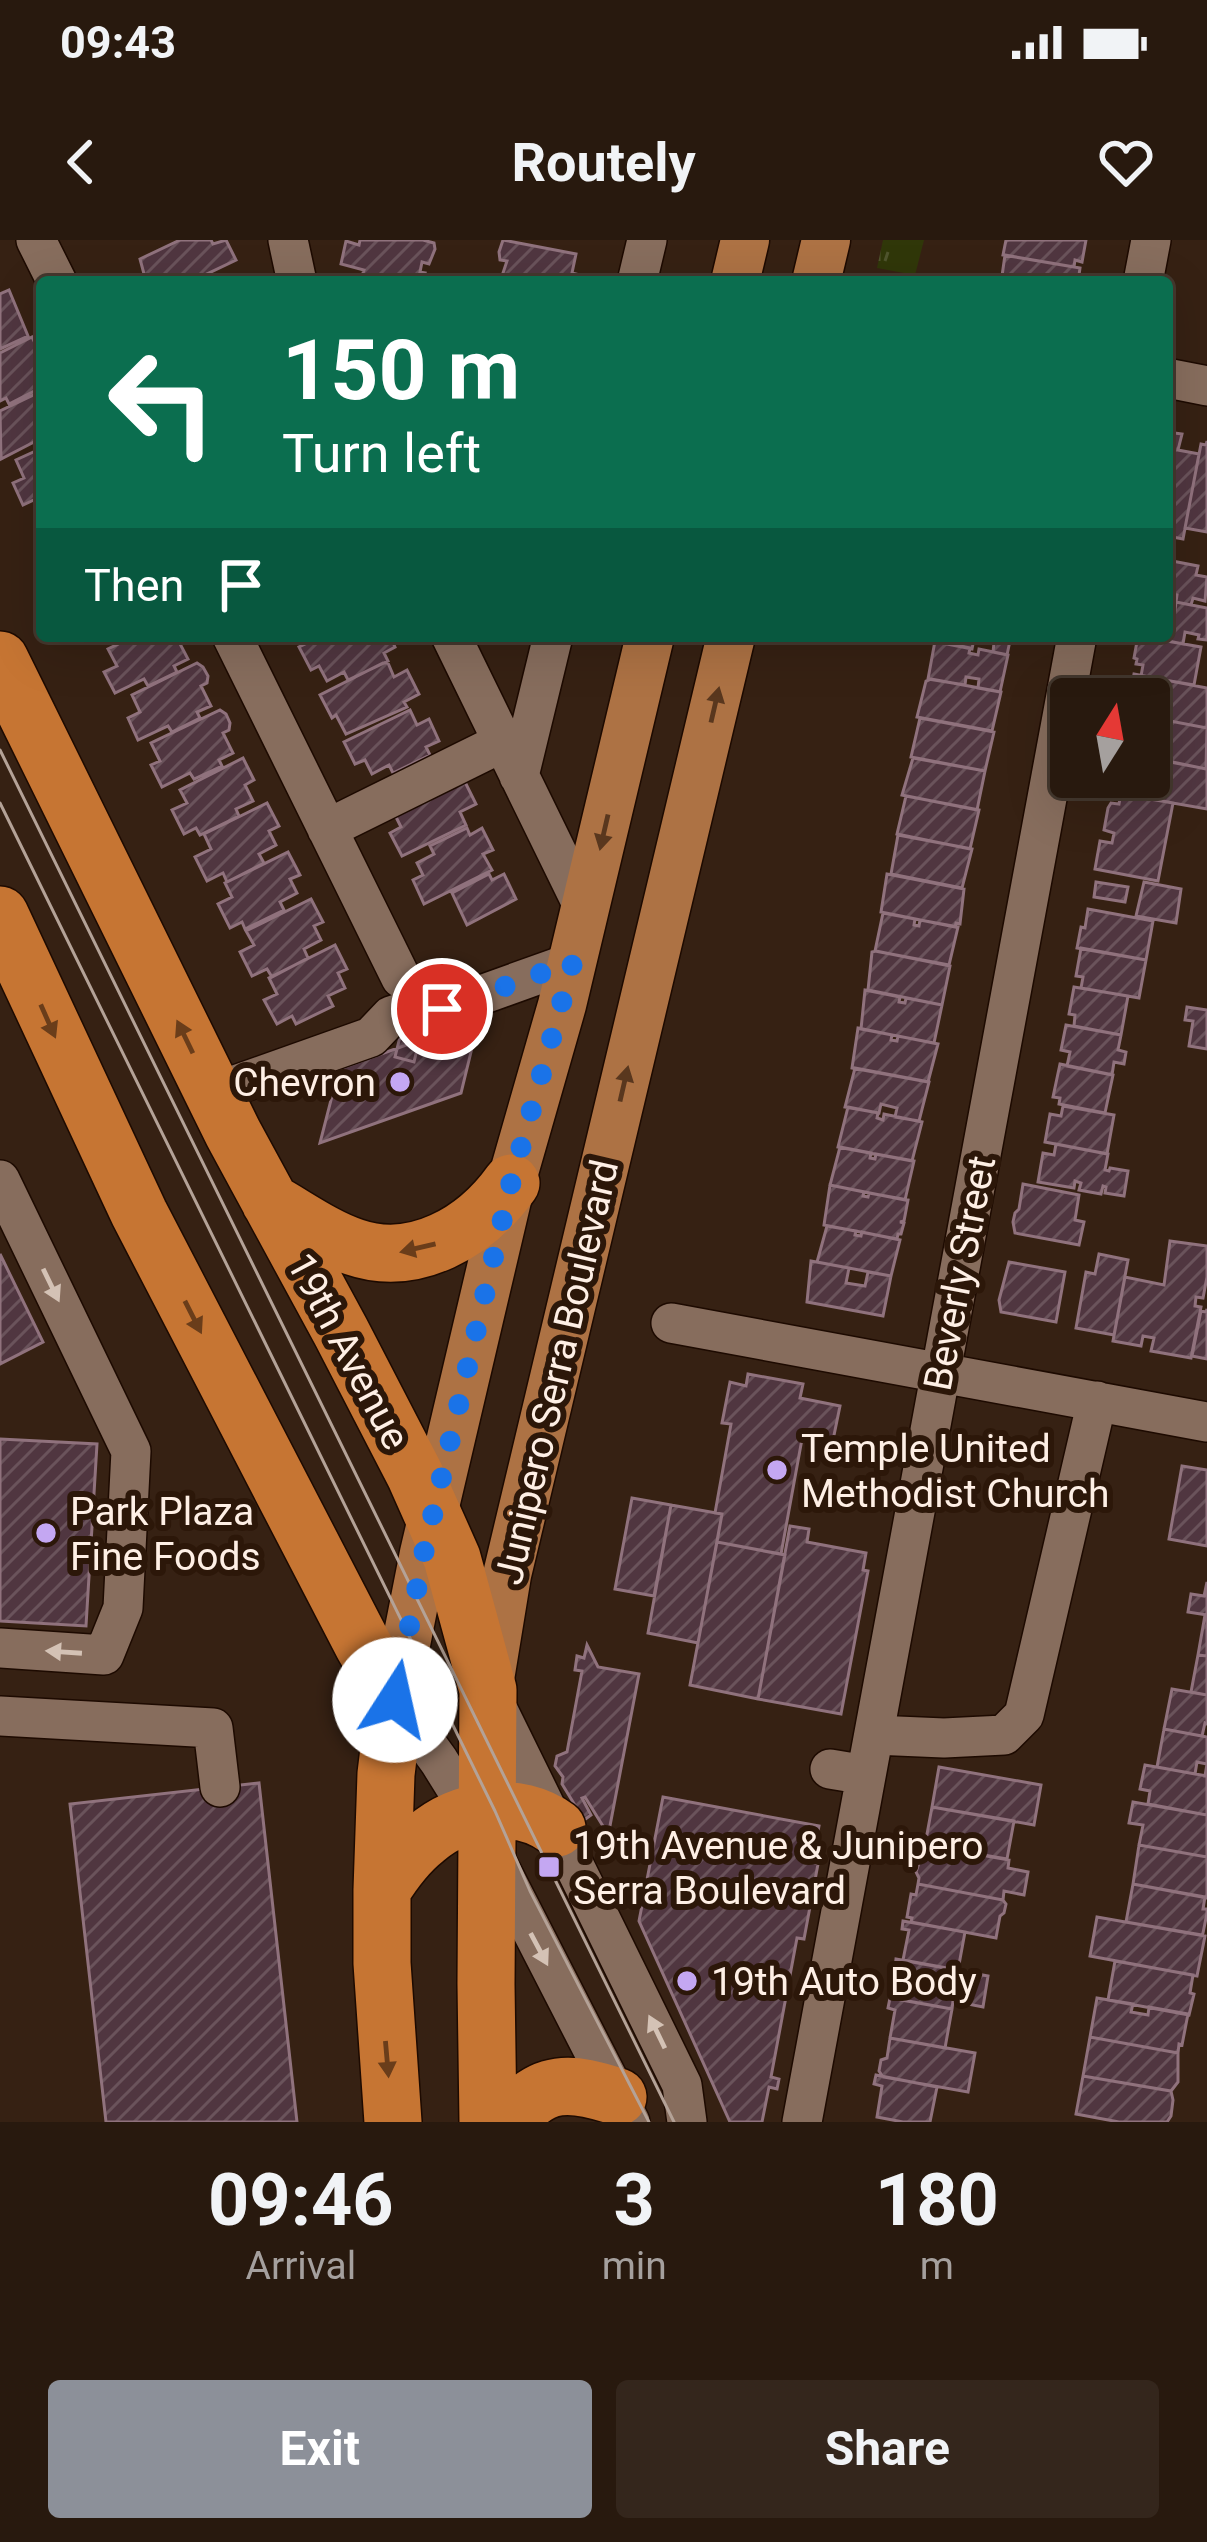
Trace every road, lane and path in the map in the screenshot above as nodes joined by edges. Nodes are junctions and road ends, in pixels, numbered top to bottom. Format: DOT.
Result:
graph roads {
  1 [pos="36,240"];
  2 [pos="288,240"];
  3 [pos="647,240"];
  4 [pos="745,240"];
  5 [pos="826,240"];
  6 [pos="1150,240"];
  7 [pos="54,276"];
  8 [pos="296,276"];
  9 [pos="639,276"];
  10 [pos="736,276"];
  11 [pos="817,276"];
  12 [pos="1144,276"];
  13 [pos="1173,379"];
  14 [pos="1207,386"];
  15 [pos="235,642"];
  16 [pos="454,642"];
  17 [pos="551,642"];
  18 [pos="649,642"];
  19 [pos="730,642"];
  20 [pos="1076,642"];
  21 [pos="0,660"];
  22 [pos="511,759"];
  23 [pos="327,830"];
  24 [pos="585,910"];
  25 [pos="0,915"];
  26 [pos="573,962"];
  27 [pos="400,978"];
  28 [pos="213,1093"];
  29 [pos="0,1180"];
  30 [pos="511,1183"];
  31 [pos="268,1201"];
  32 [pos="671,1323"];
  33 [pos="940,1373"];
  34 [pos="1097,1401"];
  35 [pos="1207,1422"];
  36 [pos="433,1513"];
  37 [pos="0,1648"];
  38 [pos="488,1690"];
  39 [pos="395,1700"];
  40 [pos="0,1716"];
  41 [pos="874,1735"];
  42 [pos="220,1787"];
  43 [pos="483,1823"];
  44 [pos="557,1828"];
  45 [pos="382,1890"];
  46 [pos="624,2109"];
  47 [pos="393,2122"];
  48 [pos="488,2122"];
  49 [pos="512,2122"];
  50 [pos="687,2122"];
  51 [pos="802,2122"];
  1 -- 7 [label="street"];
  2 -- 8 [label="street"];
  3 -- 9 [label="street"];
  4 -- 10 [label="main road"];
  5 -- 11 [label="main road"];
  6 -- 12 [label="street"];
  13 -- 14 [label="street"];
  15 -- 23 [label="street"];
  16 -- 22 [label="street"];
  17 -- 22 [label="street"];
  18 -- 24 [label="main road, one-way"];
  38 -- 19 [label="main road, Junipero Serra Boulevard, one-way"];
  20 -- 33 [label="street, Beverly Street"];
  28 -- 21 [label="highway, 19th Avenue, one-way"];
  22 -- 23 [label="street"];
  22 -- 24 [label="street"];
  23 -- 27 [label="street"];
  24 -- 26 [label="main road"];
  25 -- 39 [label="highway, one-way"];
  26 -- 28 [label="street"];
  26 -- 30 [label="main road"];
  28 -- 31 [label="highway, 19th Avenue"];
  29 -- 37 [label="street, one-way"];
  30 -- 31 [label="highway, one-way"];
  30 -- 36 [label="main road"];
  31 -- 36 [label="highway, 19th Avenue"];
  32 -- 33 [label="street"];
  33 -- 34 [label="street"];
  33 -- 41 [label="street, Beverly Street"];
  34 -- 35 [label="street"];
  34 -- 41 [label="street"];
  36 -- 38 [label="highway, 19th Avenue"];
  36 -- 39 [label="main road"];
  38 -- 43 [label="highway, Junipero Serra Boulevard"];
  38 -- 44 [label="street, 19th Avenue"];
  39 -- 43 [label="street"];
  39 -- 45 [label="highway"];
  40 -- 42 [label="street"];
  41 -- 51 [label="street, Beverly Street"];
  43 -- 44 [label="highway"];
  43 -- 45 [label="highway"];
  43 -- 46 [label="street, one-way"];
  43 -- 48 [label="highway, Junipero Serra Boulevard"];
  50 -- 44 [label="street, 19th Avenue, one-way"];
  45 -- 47 [label="highway, one-way"];
  46 -- 49 [label="highway"];
}
